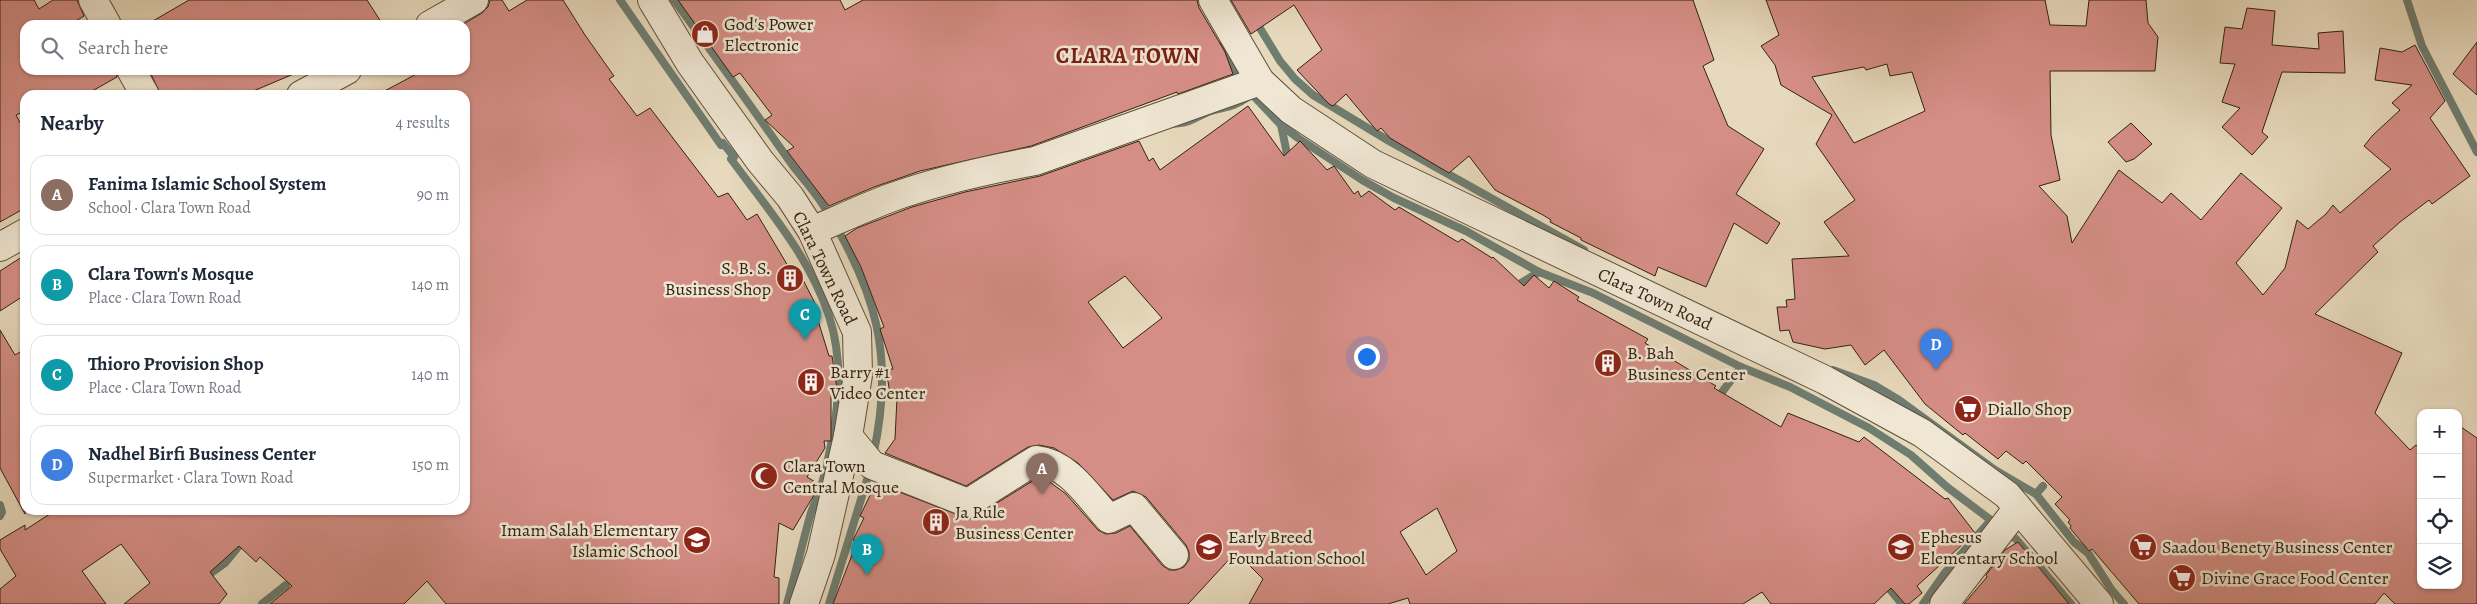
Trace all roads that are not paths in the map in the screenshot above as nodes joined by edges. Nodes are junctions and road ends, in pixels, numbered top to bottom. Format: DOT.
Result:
graph roads {
  1 [pos="93,0"];
  2 [pos="474,0"];
  3 [pos="652,0"];
  4 [pos="1213,0"];
  5 [pos="104,20"];
  6 [pos="439,20"];
  7 [pos="134,75"];
  8 [pos="338,75"];
  9 [pos="1260,81"];
  10 [pos="142,90"];
  11 [pos="310,90"];
  12 [pos="812,231"];
  13 [pos="20,236"];
  14 [pos="0,247"];
  15 [pos="848,436"];
  16 [pos="2018,508"];
  17 [pos="1174,556"];
  18 [pos="804,604"];
  19 [pos="1944,604"];
  20 [pos="2099,604"];
  1 -- 5 [label="street"];
  2 -- 6 [label="street"];
  3 -- 12 [label="street, Clara Town Road"];
  4 -- 9 [label="street, Clara Town Road"];
  7 -- 10 [label="street"];
  8 -- 11 [label="street"];
  9 -- 12 [label="street"];
  9 -- 16 [label="street, Clara Town Road"];
  12 -- 15 [label="street, Clara Town Road"];
  13 -- 14 [label="street"];
  15 -- 17 [label="street"];
  15 -- 18 [label="street, Clara Town Road"];
  16 -- 19 [label="street"];
  16 -- 20 [label="street, Clara Town Road"];
}
